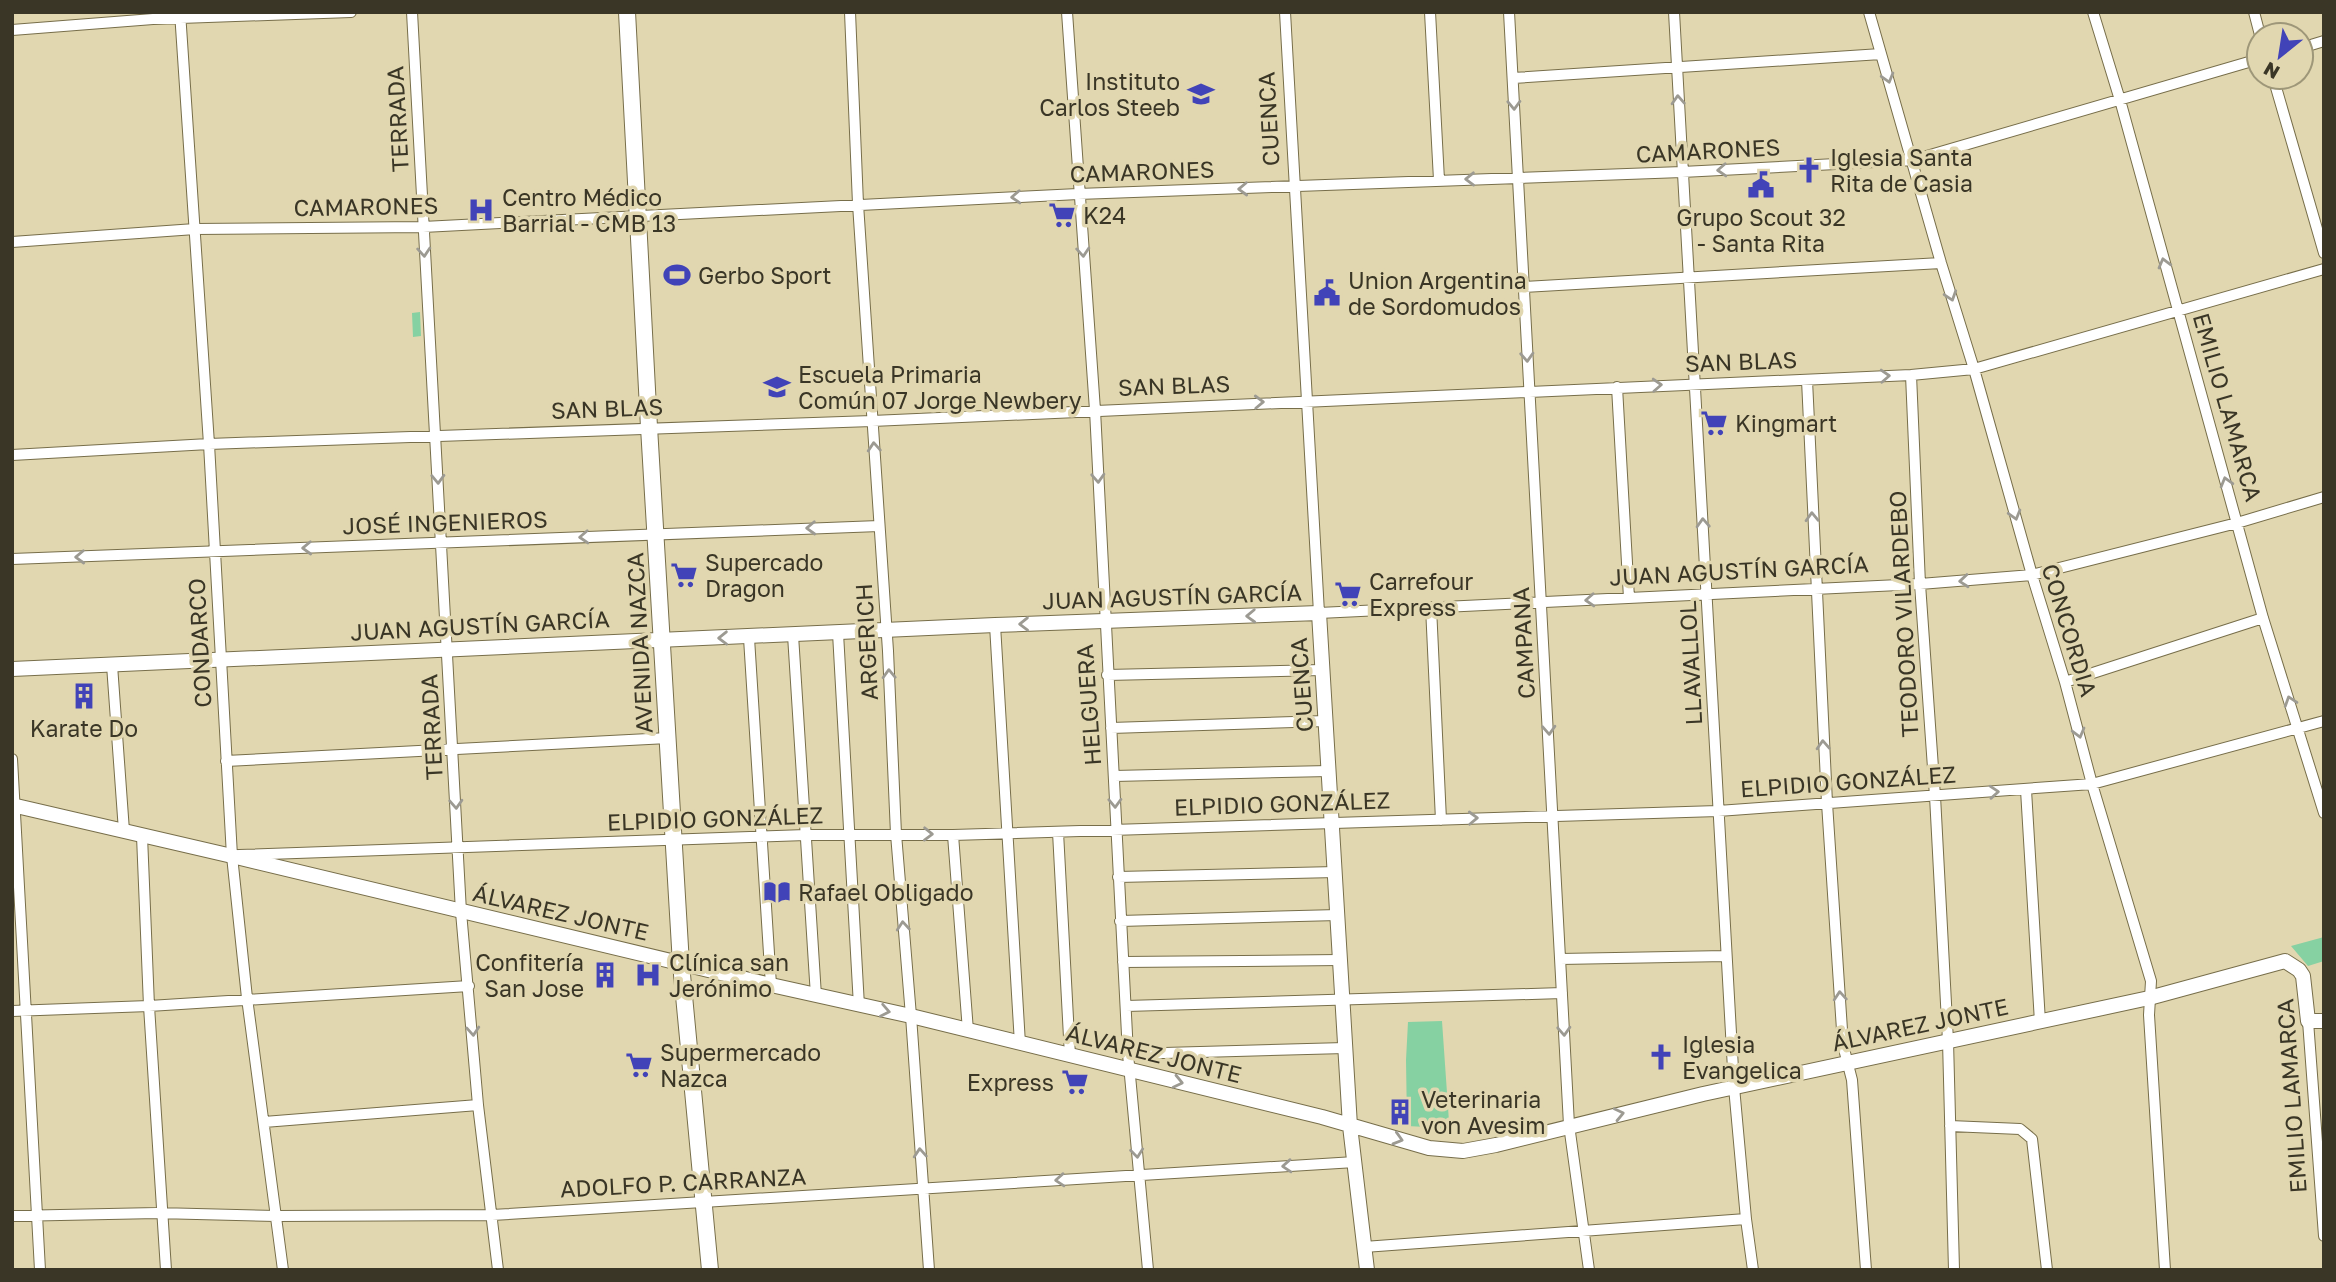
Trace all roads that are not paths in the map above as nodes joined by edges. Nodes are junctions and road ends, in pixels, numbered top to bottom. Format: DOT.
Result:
graph roads {
  1 [pos="351,12"];
  2 [pos="412,12"];
  3 [pos="627,12"];
  4 [pos="849,12"];
  5 [pos="1068,12"];
  6 [pos="1285,12"];
  7 [pos="1430,12"];
  8 [pos="1509,12"];
  9 [pos="1674,12"];
  10 [pos="1869,12"];
  11 [pos="2093,12"];
  12 [pos="180,15"];
  13 [pos="12,30"];
  14 [pos="1881,54"];
  15 [pos="2245,64"];
  16 [pos="1676,66"];
  17 [pos="1513,78"];
  18 [pos="2277,91"];
  19 [pos="2120,100"];
  20 [pos="1913,160"];
  21 [pos="1682,172"];
  22 [pos="1517,178"];
  23 [pos="1439,180"];
  24 [pos="1294,188"];
  25 [pos="1078,194"];
  26 [pos="858,204"];
  27 [pos="637,216"];
  28 [pos="423,227"];
  29 [pos="195,229"];
  30 [pos="12,242"];
  31 [pos="2324,253"];
  32 [pos="1941,263"];
  33 [pos="2324,269"];
  34 [pos="1689,277"];
  35 [pos="1523,287"];
  36 [pos="2178,312"];
  37 [pos="1974,369"];
  38 [pos="1911,375"];
  39 [pos="1807,380"];
  40 [pos="1695,383"];
  41 [pos="1617,387"];
  42 [pos="1529,392"];
  43 [pos="1306,400"];
  44 [pos="1094,410"];
  45 [pos="872,421"];
  46 [pos="649,427"];
  47 [pos="436,436"];
  48 [pos="209,444"];
  49 [pos="12,455"];
  50 [pos="2324,497"];
  51 [pos="2237,523"];
  52 [pos="879,526"];
  53 [pos="656,534"];
  54 [pos="440,544"];
  55 [pos="215,551"];
  56 [pos="12,559"];
  57 [pos="2032,575"];
  58 [pos="1920,584"];
  59 [pos="1815,590"];
  60 [pos="1708,594"];
  61 [pos="1629,598"];
  62 [pos="1542,603"];
  63 [pos="1431,607"];
  64 [pos="1319,613"];
  65 [pos="2263,618"];
  66 [pos="1104,622"];
  67 [pos="995,625"];
  68 [pos="887,631"];
  69 [pos="838,633"];
  70 [pos="793,635"];
  71 [pos="750,638"];
  72 [pos="661,639"];
  73 [pos="447,649"];
  74 [pos="220,659"];
  75 [pos="112,665"];
  76 [pos="12,669"];
  77 [pos="1322,670"];
  78 [pos="1107,675"];
  79 [pos="2065,682"];
  80 [pos="2324,720"];
  81 [pos="1326,721"];
  82 [pos="1111,728"];
  83 [pos="2298,728"];
  84 [pos="668,738"];
  85 [pos="453,751"];
  86 [pos="12,759"];
  87 [pos="226,761"];
  88 [pos="1329,771"];
  89 [pos="1114,776"];
  90 [pos="2092,785"];
  91 [pos="2026,790"];
  92 [pos="1935,796"];
  93 [pos="1826,803"];
  94 [pos="14,806"];
  95 [pos="1718,811"];
  96 [pos="2324,813"];
  97 [pos="1553,816"];
  98 [pos="1441,820"];
  99 [pos="1334,823"];
  100 [pos="1116,828"];
  101 [pos="124,831"];
  102 [pos="1009,832"];
  103 [pos="1058,832"];
  104 [pos="896,834"];
  105 [pos="806,835"];
  106 [pos="850,835"];
  107 [pos="953,835"];
  108 [pos="142,836"];
  109 [pos="761,837"];
  110 [pos="674,841"];
  111 [pos="458,845"];
  112 [pos="232,856"];
  113 [pos="1336,872"];
  114 [pos="1118,877"];
  115 [pos="461,912"];
  116 [pos="1338,915"];
  117 [pos="1120,921"];
  118 [pos="1726,956"];
  119 [pos="1560,959"];
  120 [pos="1340,960"];
  121 [pos="2285,961"];
  122 [pos="1123,962"];
  123 [pos="681,964"];
  124 [pos="771,985"];
  125 [pos="469,986"];
  126 [pos="1562,993"];
  127 [pos="816,996"];
  128 [pos="247,998"];
  129 [pos="2149,998"];
  130 [pos="1342,1000"];
  131 [pos="149,1006"];
  132 [pos="859,1006"];
  133 [pos="1126,1006"];
  134 [pos="27,1010"];
  135 [pos="12,1011"];
  136 [pos="911,1016"];
  137 [pos="2040,1021"];
  138 [pos="2308,1021"];
  139 [pos="2324,1021"];
  140 [pos="968,1031"];
  141 [pos="1948,1041"];
  142 [pos="1020,1044"];
  143 [pos="1345,1048"];
  144 [pos="1128,1054"];
  145 [pos="1070,1056"];
  146 [pos="1849,1063"];
  147 [pos="1129,1071"];
  148 [pos="1734,1087"];
  149 [pos="478,1105"];
  150 [pos="264,1122"];
  151 [pos="1569,1125"];
  152 [pos="1350,1126"];
  153 [pos="1951,1126"];
  154 [pos="1355,1162"];
  155 [pos="1140,1175"];
  156 [pos="922,1189"];
  157 [pos="703,1202"];
  158 [pos="163,1213"];
  159 [pos="37,1214"];
  160 [pos="492,1215"];
  161 [pos="12,1216"];
  162 [pos="276,1216"];
  163 [pos="1746,1219"];
  164 [pos="1584,1232"];
  165 [pos="2324,1236"];
  166 [pos="1364,1247"];
  167 [pos="40,1270"];
  168 [pos="166,1270"];
  169 [pos="283,1270"];
  170 [pos="498,1270"];
  171 [pos="710,1270"];
  172 [pos="929,1270"];
  173 [pos="1148,1270"];
  174 [pos="1367,1270"];
  175 [pos="1589,1270"];
  176 [pos="1753,1270"];
  177 [pos="1866,1270"];
  178 [pos="1954,1270"];
  179 [pos="2047,1270"];
  180 [pos="2165,1270"];
  1 -- 12 [label="street"];
  2 -- 28 [label="street, TERRADA"];
  3 -- 27 [label="main road, AVENIDA NAZCA"];
  4 -- 26 [label="street, ARGERICH"];
  5 -- 25 [label="street, HELGUERA"];
  6 -- 24 [label="street, CUENCA"];
  7 -- 23 [label="street"];
  8 -- 17 [label="street, CAMPANA"];
  9 -- 16 [label="street, LLAVALLOL"];
  10 -- 14 [label="street, CONCORDIA"];
  11 -- 19 [label="street, EMILIO LAMARCA"];
  12 -- 13 [label="street"];
  12 -- 29 [label="street, CONDARCO"];
  14 -- 16 [label="street"];
  14 -- 20 [label="street, CONCORDIA, one-way"];
  15 -- 19 [label="street, CAMARONES"];
  16 -- 17 [label="street"];
  21 -- 16 [label="street, LLAVALLOL, one-way"];
  17 -- 22 [label="street, CAMPANA, one-way"];
  18 -- 31 [label="street"];
  19 -- 20 [label="street, CAMARONES"];
  36 -- 19 [label="street, EMILIO LAMARCA, one-way"];
  20 -- 21 [label="street, CAMARONES, one-way"];
  20 -- 32 [label="street, CONCORDIA"];
  21 -- 22 [label="street, CAMARONES"];
  21 -- 34 [label="street, LLAVALLOL"];
  22 -- 23 [label="street, CAMARONES, one-way"];
  22 -- 35 [label="street, CAMPANA"];
  23 -- 24 [label="street, CAMARONES"];
  24 -- 25 [label="street, CAMARONES, one-way"];
  24 -- 43 [label="street, CUENCA"];
  25 -- 26 [label="street, CAMARONES, one-way"];
  25 -- 44 [label="street, HELGUERA, one-way"];
  26 -- 27 [label="street, CAMARONES"];
  26 -- 45 [label="street, ARGERICH"];
  27 -- 28 [label="street, CAMARONES"];
  27 -- 46 [label="main road, AVENIDA NAZCA"];
  28 -- 29 [label="street, CAMARONES"];
  28 -- 47 [label="street, TERRADA, one-way"];
  29 -- 30 [label="street, CAMARONES"];
  29 -- 48 [label="street, CONDARCO"];
  32 -- 34 [label="street"];
  32 -- 37 [label="street, CONCORDIA, one-way"];
  33 -- 36 [label="street, SAN BLAS"];
  34 -- 35 [label="street"];
  34 -- 40 [label="street, LLAVALLOL"];
  35 -- 42 [label="street, CAMPANA, one-way"];
  36 -- 37 [label="street, SAN BLAS"];
  51 -- 36 [label="street, EMILIO LAMARCA, one-way"];
  37 -- 38 [label="street, SAN BLAS"];
  37 -- 57 [label="street, CONCORDIA, one-way"];
  39 -- 38 [label="street, SAN BLAS, one-way"];
  38 -- 58 [label="street, TEODORO VILARDEBO"];
  39 -- 40 [label="street, SAN BLAS"];
  59 -- 39 [label="street, one-way"];
  41 -- 40 [label="street, SAN BLAS, one-way"];
  60 -- 40 [label="street, LLAVALLOL, one-way"];
  41 -- 42 [label="street, SAN BLAS"];
  41 -- 61 [label="street"];
  42 -- 43 [label="street, SAN BLAS"];
  42 -- 62 [label="street, CAMPANA"];
  44 -- 43 [label="street, SAN BLAS, one-way"];
  43 -- 64 [label="street, CUENCA"];
  44 -- 45 [label="street, SAN BLAS"];
  44 -- 66 [label="street, HELGUERA, one-way"];
  45 -- 46 [label="street, SAN BLAS"];
  52 -- 45 [label="street, ARGERICH, one-way"];
  46 -- 47 [label="street, SAN BLAS"];
  46 -- 53 [label="main road, AVENIDA NAZCA"];
  47 -- 48 [label="street, SAN BLAS"];
  47 -- 54 [label="street, TERRADA, one-way"];
  48 -- 49 [label="street, SAN BLAS"];
  48 -- 55 [label="street, CONDARCO"];
  50 -- 51 [label="street, JUAN AGUSTÍN GARCÍA"];
  51 -- 57 [label="street, JUAN AGUSTÍN GARCÍA"];
  51 -- 65 [label="street, EMILIO LAMARCA"];
  52 -- 53 [label="street, JOSÉ INGENIEROS, one-way"];
  52 -- 68 [label="street, ARGERICH"];
  53 -- 54 [label="street, JOSÉ INGENIEROS, one-way"];
  53 -- 72 [label="main road, AVENIDA NAZCA"];
  54 -- 55 [label="street, JOSÉ INGENIEROS, one-way"];
  54 -- 73 [label="street, TERRADA"];
  55 -- 56 [label="street, JOSÉ INGENIEROS, one-way"];
  55 -- 74 [label="street, CONDARCO"];
  57 -- 58 [label="street, JUAN AGUSTÍN GARCÍA, one-way"];
  57 -- 79 [label="street, CONCORDIA"];
  58 -- 59 [label="street, JUAN AGUSTÍN GARCÍA"];
  58 -- 92 [label="street, TEODORO VILARDEBO"];
  59 -- 60 [label="street, JUAN AGUSTÍN GARCÍA"];
  93 -- 59 [label="street, one-way"];
  60 -- 61 [label="street, JUAN AGUSTÍN GARCÍA"];
  60 -- 95 [label="street, LLAVALLOL"];
  61 -- 62 [label="street, JUAN AGUSTÍN GARCÍA, one-way"];
  62 -- 63 [label="street, JUAN AGUSTÍN GARCÍA"];
  62 -- 97 [label="street, CAMPANA, one-way"];
  63 -- 64 [label="street, JUAN AGUSTÍN GARCÍA"];
  63 -- 98 [label="street"];
  64 -- 66 [label="street, JUAN AGUSTÍN GARCÍA, one-way"];
  64 -- 77 [label="street, CUENCA"];
  65 -- 79 [label="street"];
  83 -- 65 [label="street, EMILIO LAMARCA, one-way"];
  66 -- 67 [label="street, JUAN AGUSTÍN GARCÍA, one-way"];
  66 -- 78 [label="street, HELGUERA"];
  67 -- 68 [label="street, JUAN AGUSTÍN GARCÍA"];
  67 -- 102 [label="street"];
  68 -- 69 [label="street, JUAN AGUSTÍN GARCÍA"];
  104 -- 68 [label="street, ARGERICH, one-way"];
  69 -- 70 [label="street, JUAN AGUSTÍN GARCÍA"];
  69 -- 106 [label="street"];
  70 -- 71 [label="street, JUAN AGUSTÍN GARCÍA"];
  70 -- 105 [label="street"];
  71 -- 72 [label="street, JUAN AGUSTÍN GARCÍA, one-way"];
  71 -- 109 [label="street"];
  72 -- 73 [label="street, JUAN AGUSTÍN GARCÍA"];
  72 -- 84 [label="main road, AVENIDA NAZCA"];
  73 -- 74 [label="street, JUAN AGUSTÍN GARCÍA"];
  73 -- 85 [label="street, TERRADA"];
  74 -- 75 [label="street, JUAN AGUSTÍN GARCÍA"];
  74 -- 87 [label="street, CONDARCO"];
  75 -- 76 [label="street, JUAN AGUSTÍN GARCÍA"];
  75 -- 101 [label="street"];
  77 -- 78 [label="street"];
  77 -- 81 [label="street, CUENCA"];
  78 -- 82 [label="street, HELGUERA"];
  79 -- 90 [label="street, CONCORDIA, one-way"];
  80 -- 83 [label="street, ELPIDIO GONZÁLEZ"];
  81 -- 82 [label="street"];
  81 -- 88 [label="street, CUENCA"];
  82 -- 89 [label="street, HELGUERA"];
  83 -- 90 [label="street, ELPIDIO GONZÁLEZ"];
  83 -- 96 [label="street, EMILIO LAMARCA"];
  84 -- 85 [label="street"];
  84 -- 110 [label="main road, AVENIDA NAZCA"];
  85 -- 87 [label="street"];
  85 -- 111 [label="street, TERRADA, one-way"];
  86 -- 94 [label="street"];
  87 -- 112 [label="street, CONDARCO"];
  88 -- 89 [label="street"];
  88 -- 99 [label="street, CUENCA"];
  89 -- 100 [label="street, HELGUERA, one-way"];
  90 -- 91 [label="street, ELPIDIO GONZÁLEZ"];
  90 -- 129 [label="street, CONCORDIA"];
  92 -- 91 [label="street, ELPIDIO GONZÁLEZ, one-way"];
  91 -- 137 [label="street"];
  92 -- 93 [label="street, ELPIDIO GONZÁLEZ"];
  92 -- 141 [label="street, TEODORO VILARDEBO"];
  93 -- 95 [label="street, ELPIDIO GONZÁLEZ"];
  146 -- 93 [label="street, one-way"];
  94 -- 101 [label="street, ÁLVAREZ JONTE"];
  94 -- 134 [label="street"];
  95 -- 97 [label="street, ELPIDIO GONZÁLEZ"];
  95 -- 118 [label="street, LLAVALLOL"];
  98 -- 97 [label="street, ELPIDIO GONZÁLEZ, one-way"];
  97 -- 119 [label="street, CAMPANA"];
  98 -- 99 [label="street, ELPIDIO GONZÁLEZ"];
  99 -- 100 [label="street, ELPIDIO GONZÁLEZ"];
  99 -- 113 [label="street, CUENCA"];
  100 -- 103 [label="street, ELPIDIO GONZÁLEZ"];
  100 -- 114 [label="street, HELGUERA"];
  101 -- 108 [label="street, ÁLVAREZ JONTE"];
  102 -- 103 [label="street, ELPIDIO GONZÁLEZ"];
  102 -- 107 [label="street, ELPIDIO GONZÁLEZ"];
  102 -- 142 [label="street"];
  103 -- 145 [label="street"];
  104 -- 106 [label="street, ELPIDIO GONZÁLEZ"];
  104 -- 107 [label="street, ELPIDIO GONZÁLEZ, one-way"];
  136 -- 104 [label="street, ARGERICH, one-way"];
  105 -- 106 [label="street, ELPIDIO GONZÁLEZ"];
  105 -- 109 [label="street, ELPIDIO GONZÁLEZ"];
  105 -- 127 [label="street"];
  106 -- 132 [label="street"];
  107 -- 140 [label="street"];
  108 -- 112 [label="street, ÁLVAREZ JONTE"];
  108 -- 131 [label="street"];
  109 -- 110 [label="street, ELPIDIO GONZÁLEZ"];
  109 -- 124 [label="street"];
  110 -- 111 [label="street, ELPIDIO GONZÁLEZ"];
  110 -- 123 [label="main road, AVENIDA NAZCA"];
  111 -- 112 [label="street, ELPIDIO GONZÁLEZ"];
  111 -- 115 [label="street, TERRADA"];
  112 -- 115 [label="street, ÁLVAREZ JONTE"];
  112 -- 128 [label="street, CONDARCO"];
  113 -- 114 [label="street"];
  113 -- 116 [label="street, CUENCA"];
  114 -- 117 [label="street, HELGUERA"];
  115 -- 123 [label="street, ÁLVAREZ JONTE"];
  115 -- 125 [label="street, TERRADA"];
  116 -- 117 [label="street"];
  116 -- 120 [label="street, CUENCA"];
  117 -- 122 [label="street, HELGUERA"];
  118 -- 119 [label="street"];
  118 -- 148 [label="street, LLAVALLOL"];
  119 -- 126 [label="street, CAMPANA"];
  120 -- 122 [label="street"];
  120 -- 130 [label="street, CUENCA"];
  121 -- 129 [label="street, ÁLVAREZ JONTE"];
  121 -- 138 [label="street, EMILIO LAMARCA"];
  122 -- 133 [label="street, HELGUERA"];
  123 -- 124 [label="street, ÁLVAREZ JONTE"];
  123 -- 157 [label="main road, AVENIDA NAZCA"];
  124 -- 127 [label="street, ÁLVAREZ JONTE"];
  125 -- 128 [label="street"];
  125 -- 149 [label="street, TERRADA, one-way"];
  126 -- 130 [label="street"];
  126 -- 151 [label="street, CAMPANA, one-way"];
  127 -- 132 [label="street, ÁLVAREZ JONTE"];
  128 -- 131 [label="street"];
  128 -- 150 [label="street, CONDARCO"];
  129 -- 137 [label="street, ÁLVAREZ JONTE"];
  129 -- 180 [label="street, CONCORDIA"];
  130 -- 133 [label="street"];
  130 -- 143 [label="street, CUENCA"];
  131 -- 134 [label="street"];
  131 -- 158 [label="street"];
  132 -- 136 [label="street, ÁLVAREZ JONTE, one-way"];
  133 -- 144 [label="street, HELGUERA"];
  134 -- 135 [label="street"];
  134 -- 159 [label="street"];
  136 -- 140 [label="street, ÁLVAREZ JONTE"];
  156 -- 136 [label="street, ARGERICH, one-way"];
  137 -- 141 [label="street, ÁLVAREZ JONTE"];
  138 -- 139 [label="street"];
  138 -- 165 [label="street, EMILIO LAMARCA"];
  140 -- 142 [label="street, ÁLVAREZ JONTE"];
  141 -- 146 [label="street, ÁLVAREZ JONTE"];
  141 -- 153 [label="street, TEODORO VILARDEBO"];
  142 -- 145 [label="street, ÁLVAREZ JONTE"];
  143 -- 144 [label="street"];
  143 -- 152 [label="street, CUENCA"];
  144 -- 147 [label="street, HELGUERA"];
  145 -- 147 [label="street, ÁLVAREZ JONTE"];
  146 -- 148 [label="street, ÁLVAREZ JONTE"];
  146 -- 177 [label="street"];
  147 -- 152 [label="street, ÁLVAREZ JONTE, one-way"];
  147 -- 155 [label="street, HELGUERA, one-way"];
  151 -- 148 [label="street, ÁLVAREZ JONTE, one-way"];
  148 -- 163 [label="street, LLAVALLOL"];
  149 -- 150 [label="street"];
  149 -- 160 [label="street, TERRADA"];
  150 -- 162 [label="street, CONDARCO"];
  152 -- 151 [label="street, ÁLVAREZ JONTE, one-way"];
  151 -- 164 [label="street, CAMPANA"];
  152 -- 154 [label="street, CUENCA"];
  153 -- 178 [label="street, TEODORO VILARDEBO"];
  153 -- 179 [label="street"];
  154 -- 155 [label="street, ADOLFO P. CARRANZA, one-way"];
  154 -- 166 [label="street, CUENCA"];
  155 -- 156 [label="street, ADOLFO P. CARRANZA, one-way"];
  155 -- 173 [label="street, HELGUERA"];
  156 -- 157 [label="street, ADOLFO P. CARRANZA"];
  156 -- 172 [label="street, ARGERICH"];
  157 -- 160 [label="street, ADOLFO P. CARRANZA"];
  157 -- 171 [label="main road, AVENIDA NAZCA"];
  158 -- 159 [label="street, ADOLFO P. CARRANZA"];
  158 -- 162 [label="street, ADOLFO P. CARRANZA"];
  158 -- 168 [label="street"];
  159 -- 161 [label="street, ADOLFO P. CARRANZA"];
  159 -- 167 [label="street"];
  160 -- 162 [label="street, ADOLFO P. CARRANZA"];
  160 -- 170 [label="street, TERRADA"];
  162 -- 169 [label="street, CONDARCO"];
  163 -- 164 [label="street"];
  163 -- 176 [label="street, LLAVALLOL"];
  164 -- 166 [label="street"];
  164 -- 175 [label="street, CAMPANA"];
  166 -- 174 [label="street, CUENCA"];
}
